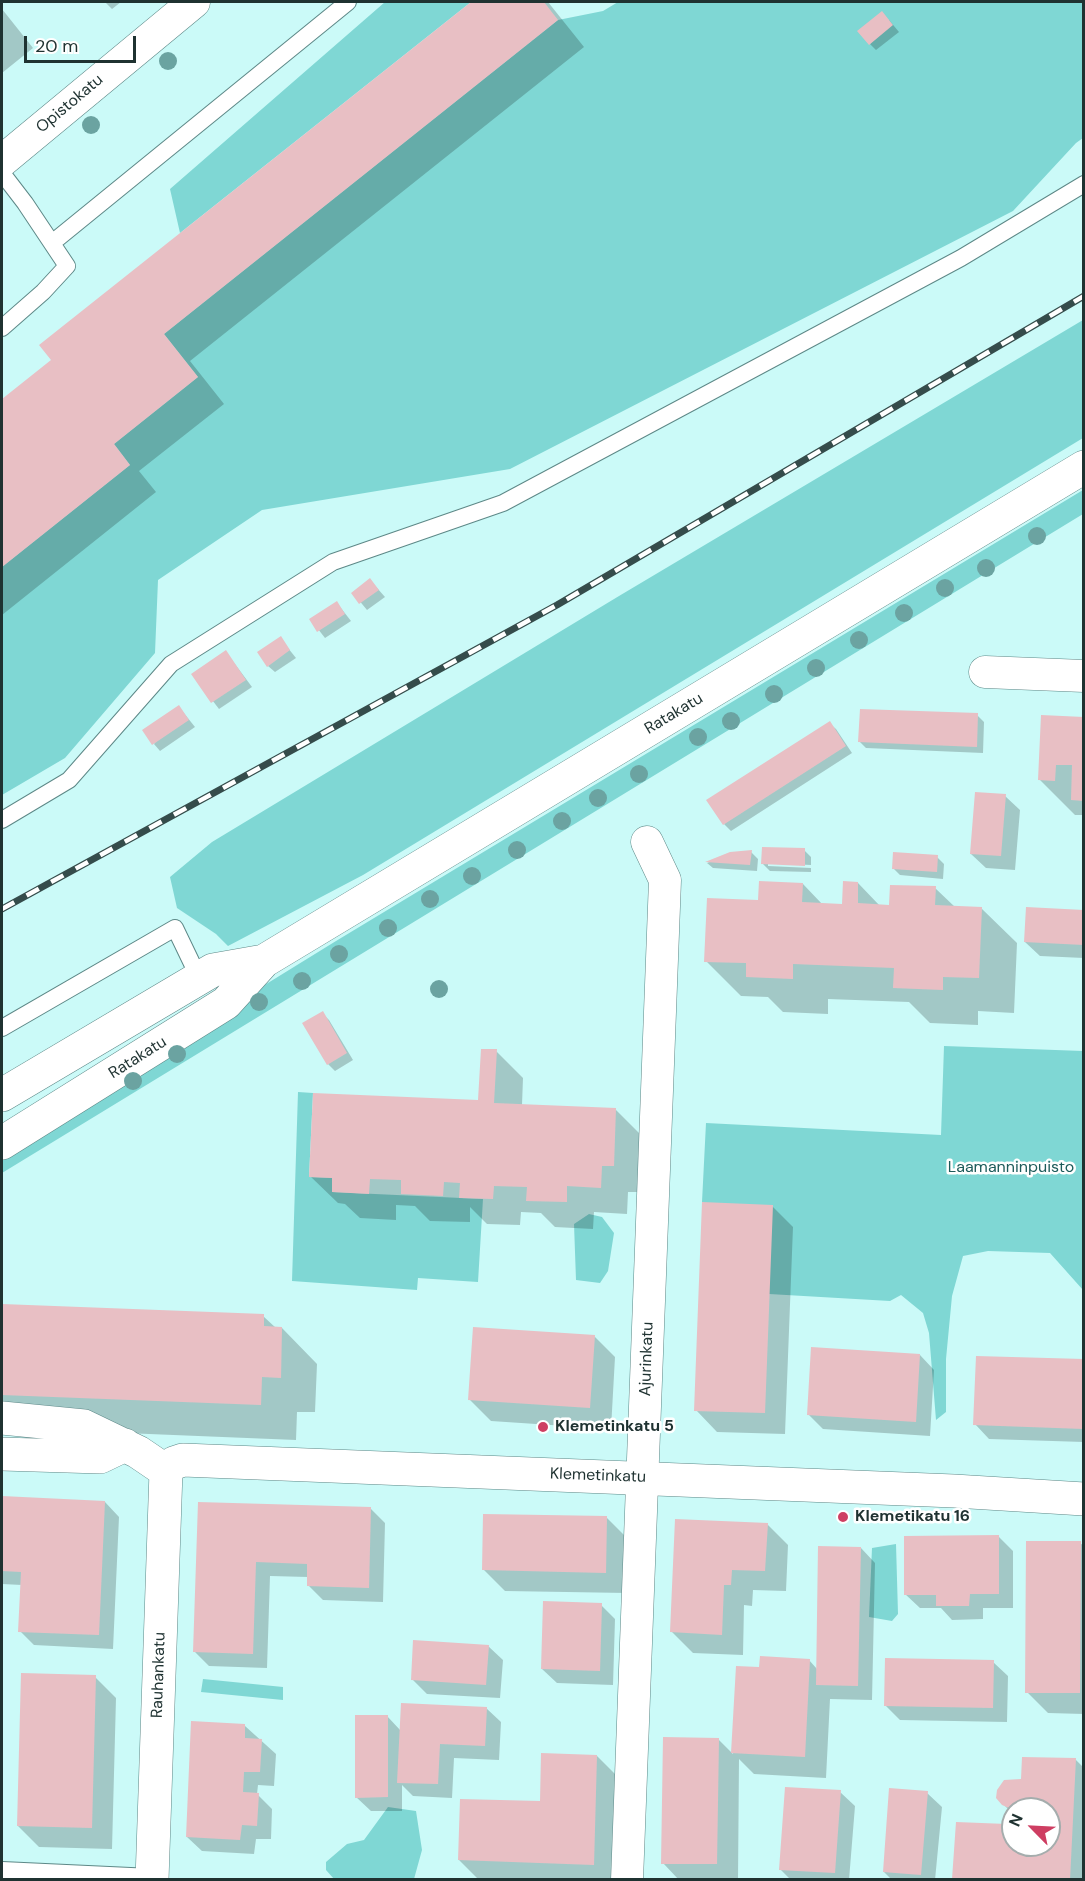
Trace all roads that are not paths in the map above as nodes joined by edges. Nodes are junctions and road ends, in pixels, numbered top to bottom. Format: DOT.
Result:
graph roads {
  1 [pos="194,2"];
  2 [pos="348,2"];
  3 [pos="2,161"];
  4 [pos="2,173"];
  5 [pos="1083,184"];
  6 [pos="52,243"];
  7 [pos="2,328"];
  8 [pos="1083,467"];
  9 [pos="985,672"];
  10 [pos="1083,676"];
  11 [pos="2,820"];
  12 [pos="647,842"];
  13 [pos="264,961"];
  14 [pos="199,978"];
  15 [pos="2,1028"];
  16 [pos="2,1095"];
  17 [pos="2,1143"];
  18 [pos="2,1418"];
  19 [pos="125,1445"];
  20 [pos="2,1454"];
  21 [pos="166,1471"];
  22 [pos="643,1478"];
  23 [pos="1083,1499"];
  24 [pos="2,1870"];
  25 [pos="152,1878"];
  26 [pos="627,1880"];
  1 -- 3 [label="street, Opistokatu"];
  2 -- 6 [label="lane"];
  4 -- 6 [label="lane"];
  5 -- 11 [label="lane"];
  6 -- 7 [label="lane"];
  8 -- 13 [label="street, Ratakatu"];
  9 -- 10 [label="street"];
  12 -- 22 [label="street, Ajurinkatu"];
  13 -- 14 [label="street, Ratakatu"];
  13 -- 17 [label="street, Ratakatu"];
  14 -- 15 [label="lane"];
  14 -- 16 [label="street, Ratakatu"];
  18 -- 19 [label="street"];
  19 -- 20 [label="street"];
  19 -- 21 [label="street"];
  21 -- 22 [label="street, Klemetinkatu"];
  21 -- 25 [label="street, Rauhankatu"];
  22 -- 23 [label="street, Klemetinkatu"];
  22 -- 26 [label="street, Ajurinkatu"];
  24 -- 25 [label="lane"];
}
